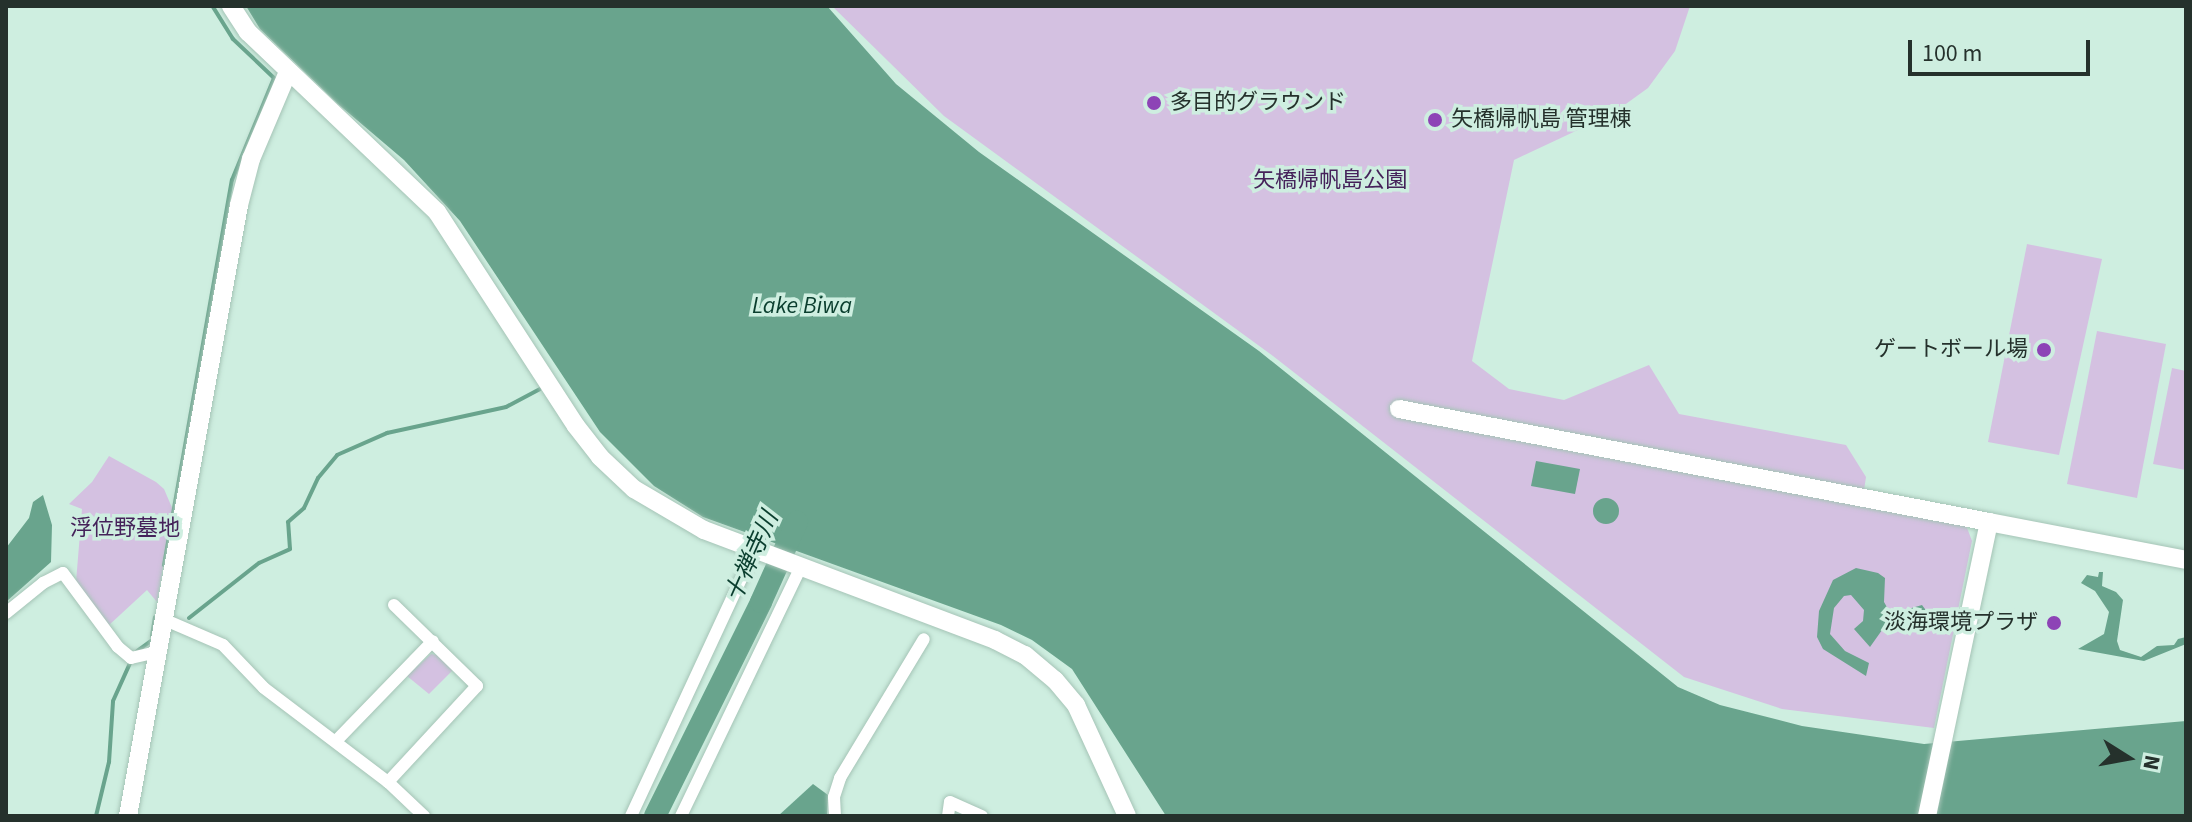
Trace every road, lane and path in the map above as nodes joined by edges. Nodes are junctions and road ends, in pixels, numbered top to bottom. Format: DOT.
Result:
graph roads {
  1 [pos="231,6"];
  2 [pos="288,72"];
  3 [pos="1399,409"];
  4 [pos="1989,522"];
  5 [pos="757,552"];
  6 [pos="2186,560"];
  7 [pos="797,568"];
  8 [pos="394,605"];
  9 [pos="6,613"];
  10 [pos="163,619"];
  11 [pos="924,639"];
  12 [pos="433,641"];
  13 [pos="157,652"];
  14 [pos="336,741"];
  15 [pos="388,782"];
  16 [pos="128,816"];
  17 [pos="424,816"];
  18 [pos="632,816"];
  19 [pos="681,816"];
  20 [pos="835,816"];
  21 [pos="948,816"];
  22 [pos="982,816"];
  23 [pos="1127,816"];
  24 [pos="1927,816"];
  1 -- 2 [label="street"];
  2 -- 5 [label="street"];
  2 -- 10 [label="street"];
  3 -- 4 [label="street"];
  4 -- 6 [label="street"];
  4 -- 24 [label="street"];
  5 -- 7 [label="street"];
  5 -- 18 [label="street"];
  7 -- 19 [label="street"];
  7 -- 23 [label="street"];
  8 -- 12 [label="street"];
  9 -- 13 [label="street"];
  10 -- 13 [label="street"];
  10 -- 14 [label="street"];
  11 -- 20 [label="street"];
  12 -- 14 [label="street"];
  12 -- 15 [label="street"];
  13 -- 16 [label="street"];
  14 -- 15 [label="street"];
  15 -- 17 [label="street"];
  21 -- 22 [label="street"];
}
